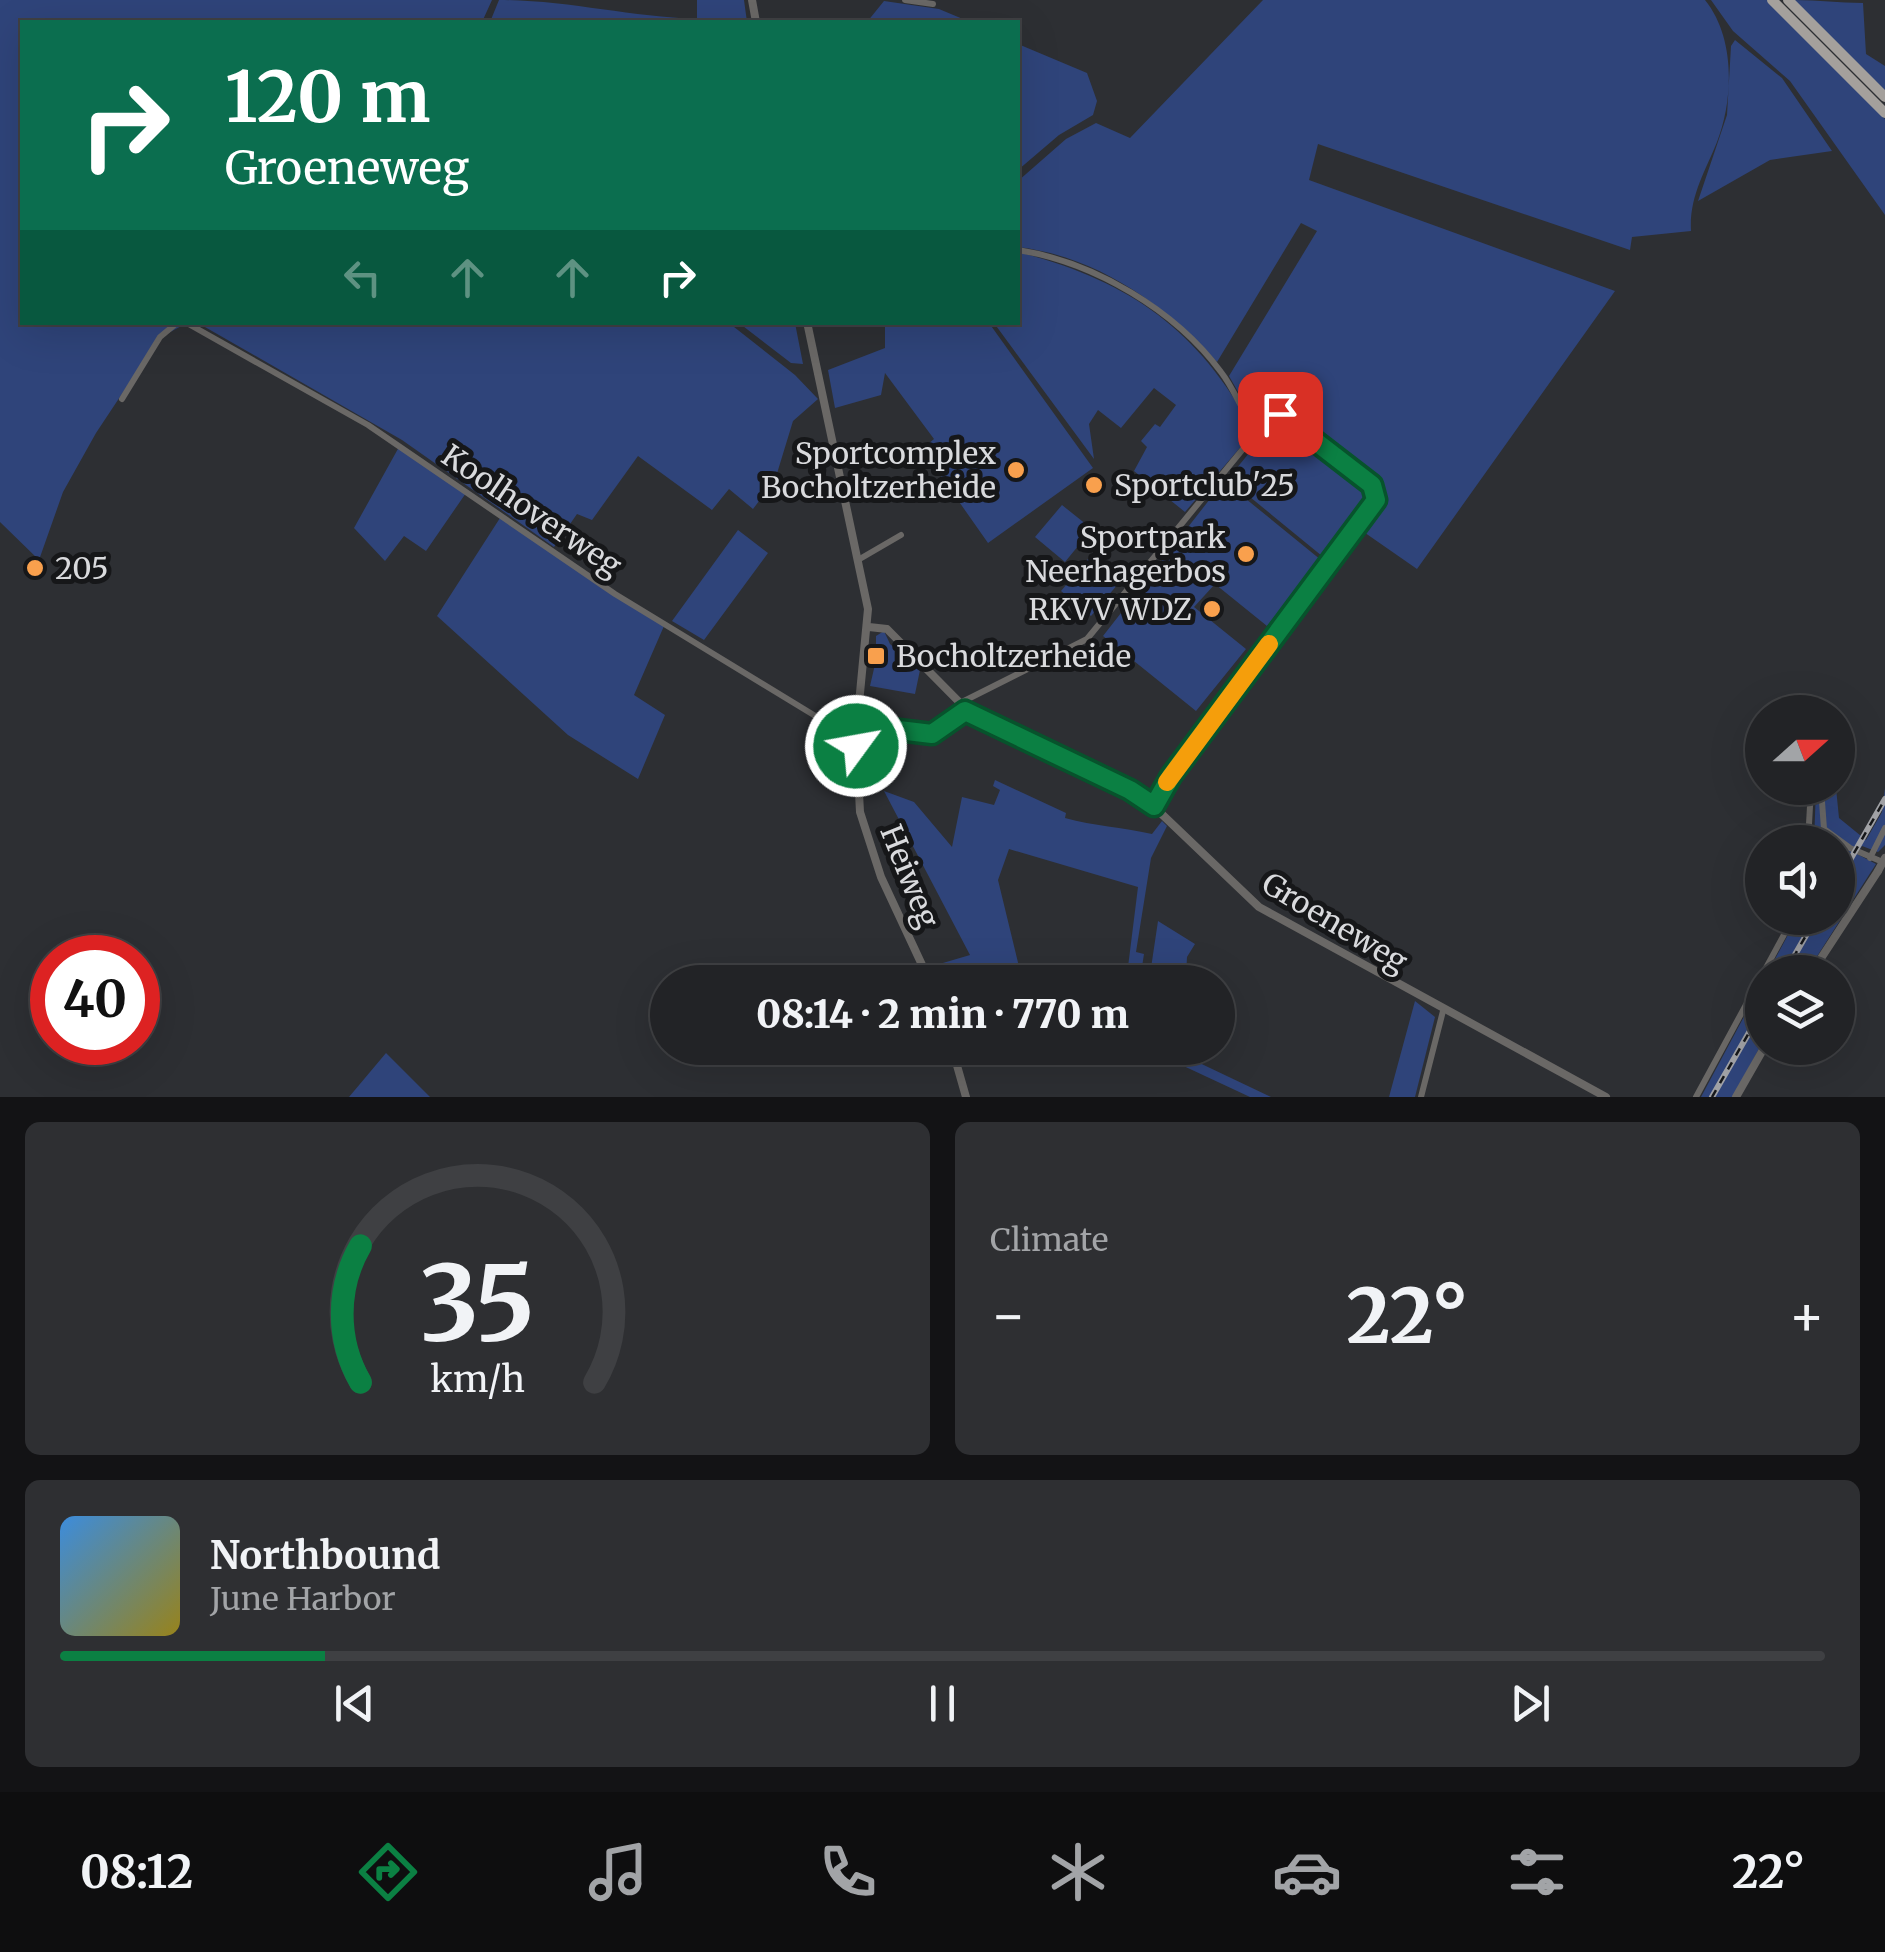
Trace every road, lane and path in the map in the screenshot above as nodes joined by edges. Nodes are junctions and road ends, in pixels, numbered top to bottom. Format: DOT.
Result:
graph roads {
  1 [pos="905,0"];
  2 [pos="1772,0"];
  3 [pos="1788,0"];
  4 [pos="934,4"];
  5 [pos="1885,97"];
  6 [pos="1885,113"];
  7 [pos="1020,251"];
  8 [pos="177,325"];
  9 [pos="186,325"];
  10 [pos="808,325"];
  11 [pos="122,399"];
  12 [pos="1257,432"];
  13 [pos="901,535"];
  14 [pos="858,560"];
  15 [pos="869,626"];
  16 [pos="962,707"];
  17 [pos="857,725"];
  18 [pos="1822,805"];
  19 [pos="1154,806"];
  20 [pos="1885,828"];
  21 [pos="1870,858"];
  22 [pos="1885,861"];
  23 [pos="1784,935"];
  24 [pos="1823,955"];
  25 [pos="923,965"];
  26 [pos="1443,1011"];
  27 [pos="957,1065"];
  28 [pos="1754,1065"];
  29 [pos="966,1097"];
  30 [pos="1421,1097"];
  31 [pos="1606,1097"];
  32 [pos="1696,1097"];
  33 [pos="1736,1097"];
  1 -- 4 [label="street"];
  2 -- 6 [label="main road"];
  3 -- 5 [label="main road"];
  7 -- 12 [label="street"];
  8 -- 11 [label="street"];
  9 -- 17 [label="street, Koolhoverweg"];
  10 -- 14 [label="street, Heiweg"];
  12 -- 16 [label="street, Koolhoverweg"];
  12 -- 19 [label="street"];
  13 -- 14 [label="street"];
  14 -- 15 [label="street, Heiweg"];
  15 -- 16 [label="street, Groeneweg"];
  15 -- 17 [label="street, Heiweg"];
  16 -- 17 [label="street, Koolhoverweg"];
  16 -- 19 [label="street, Groeneweg"];
  17 -- 25 [label="street, Heiweg"];
  18 -- 21 [label="street"];
  19 -- 26 [label="street, Groeneweg"];
  20 -- 21 [label="street"];
  21 -- 22 [label="street"];
  22 -- 24 [label="street, bridge"];
  23 -- 32 [label="street"];
  26 -- 30 [label="street"];
  26 -- 31 [label="street, Groeneweg"];
  27 -- 29 [label="street"];
  28 -- 33 [label="street"];
}
